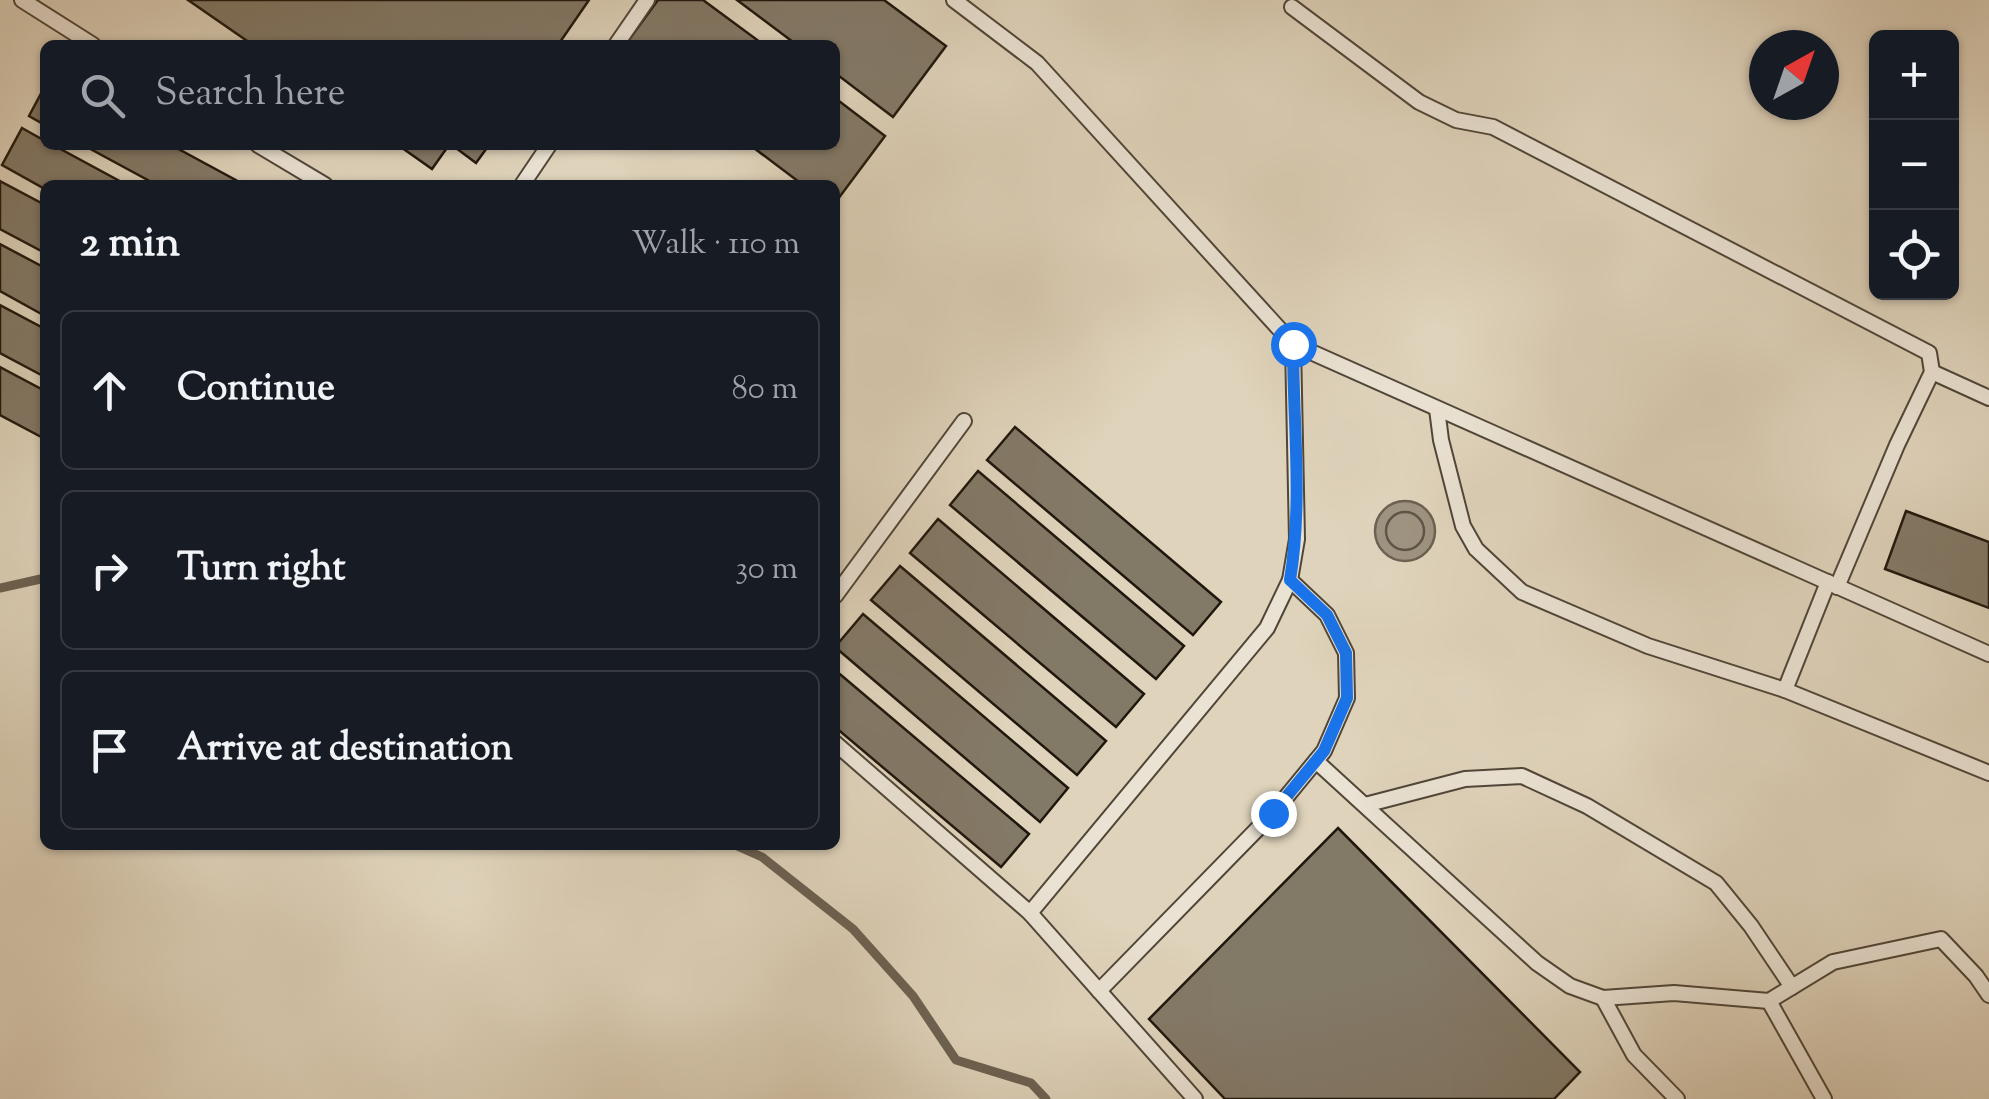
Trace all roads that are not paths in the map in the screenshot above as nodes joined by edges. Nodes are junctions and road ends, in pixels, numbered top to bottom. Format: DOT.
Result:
graph roads {
  1 [pos="22,0"];
  2 [pos="647,0"];
  3 [pos="954,0"];
  4 [pos="1292,7"];
  5 [pos="85,40"];
  6 [pos="619,40"];
  7 [pos="266,150"];
  8 [pos="546,150"];
  9 [pos="317,180"];
  10 [pos="525,180"];
  11 [pos="1293,344"];
  12 [pos="1932,372"];
  13 [pos="1989,398"];
  14 [pos="1437,409"];
  15 [pos="964,421"];
  16 [pos="1290,580"];
  17 [pos="1832,584"];
  18 [pos="840,589"];
  19 [pos="1989,654"];
  20 [pos="1785,690"];
  21 [pos="840,747"];
  22 [pos="1316,760"];
  23 [pos="1989,773"];
  24 [pos="1364,805"];
  25 [pos="1030,912"];
  26 [pos="1792,987"];
  27 [pos="1100,991"];
  28 [pos="1989,995"];
  29 [pos="1603,998"];
  30 [pos="1769,1001"];
  31 [pos="1196,1099"];
  32 [pos="1677,1099"];
  33 [pos="1824,1099"];
  1 -- 5 [label="lane"];
  2 -- 6 [label="lane"];
  3 -- 11 [label="lane"];
  4 -- 12 [label="lane"];
  7 -- 9 [label="lane"];
  8 -- 10 [label="lane"];
  11 -- 14 [label="lane"];
  11 -- 16 [label="lane"];
  12 -- 13 [label="lane"];
  12 -- 17 [label="lane"];
  14 -- 17 [label="lane"];
  14 -- 20 [label="lane"];
  15 -- 18 [label="lane"];
  16 -- 22 [label="lane"];
  16 -- 25 [label="lane"];
  17 -- 19 [label="lane"];
  17 -- 20 [label="lane"];
  20 -- 23 [label="lane"];
  21 -- 25 [label="lane"];
  22 -- 24 [label="lane"];
  22 -- 27 [label="lane"];
  24 -- 26 [label="lane"];
  24 -- 29 [label="lane"];
  25 -- 27 [label="lane"];
  26 -- 28 [label="lane"];
  26 -- 30 [label="lane"];
  27 -- 31 [label="lane"];
  29 -- 30 [label="lane"];
  29 -- 32 [label="lane"];
  30 -- 33 [label="lane"];
}
